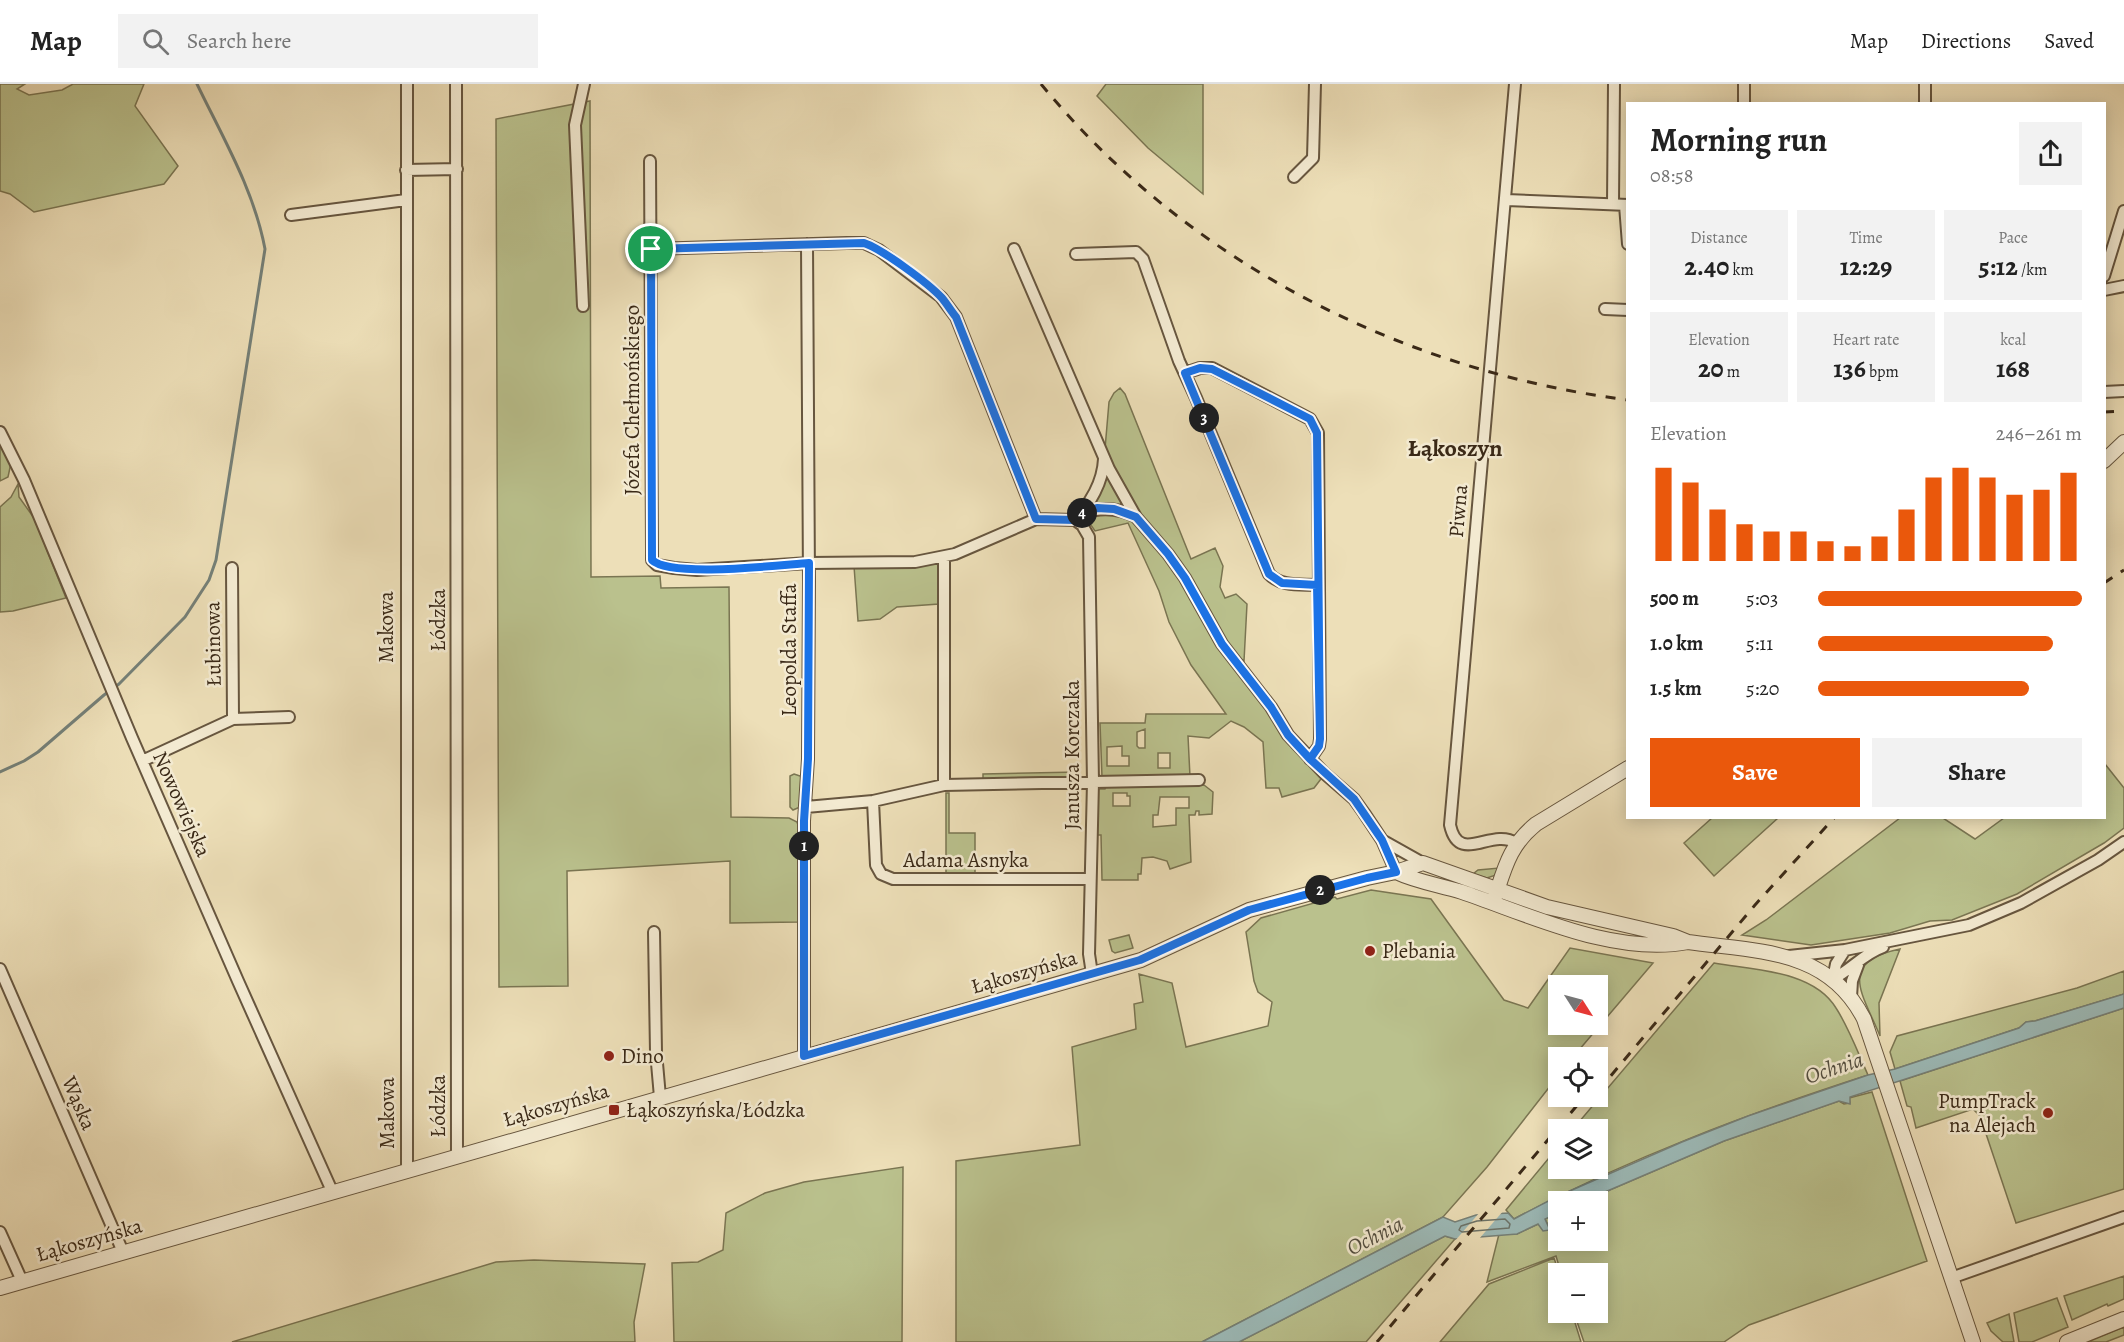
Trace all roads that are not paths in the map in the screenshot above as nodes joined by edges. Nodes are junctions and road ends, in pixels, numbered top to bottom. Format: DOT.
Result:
graph roads {
  1 [pos="407,84"];
  2 [pos="456,84"];
  3 [pos="584,84"];
  4 [pos="1315,84"];
  5 [pos="1515,84"];
  6 [pos="1614,84"];
  7 [pos="1744,84"];
  8 [pos="1925,84"];
  9 [pos="1744,102"];
  10 [pos="1925,102"];
  11 [pos="650,161"];
  12 [pos="457,169"];
  13 [pos="406,170"];
  14 [pos="1294,177"];
  15 [pos="406,200"];
  16 [pos="1506,200"];
  17 [pos="1614,204"];
  18 [pos="1626,205"];
  19 [pos="2124,211"];
  20 [pos="291,215"];
  21 [pos="807,244"];
  22 [pos="651,249"];
  23 [pos="1014,249"];
  24 [pos="1076,254"];
  25 [pos="2106,270"];
  26 [pos="2124,286"];
  27 [pos="2106,290"];
  28 [pos="583,306"];
  29 [pos="1605,309"];
  30 [pos="1626,310"];
  31 [pos="1185,373"];
  32 [pos="2124,391"];
  33 [pos="2106,392"];
  34 [pos="0,432"];
  35 [pos="2124,442"];
  36 [pos="1104,455"];
  37 [pos="2106,460"];
  38 [pos="1078,516"];
  39 [pos="1136,517"];
  40 [pos="1036,519"];
  41 [pos="944,557"];
  42 [pos="809,563"];
  43 [pos="231,568"];
  44 [pos="1317,585"];
  45 [pos="289,717"];
  46 [pos="233,719"];
  47 [pos="1310,759"];
  48 [pos="142,761"];
  49 [pos="1626,769"];
  50 [pos="1199,780"];
  51 [pos="1094,782"];
  52 [pos="944,785"];
  53 [pos="873,801"];
  54 [pos="806,807"];
  55 [pos="1382,840"];
  56 [pos="2124,842"];
  57 [pos="1516,843"];
  58 [pos="1395,847"];
  59 [pos="1423,863"];
  60 [pos="1396,872"];
  61 [pos="1090,879"];
  62 [pos="1497,890"];
  63 [pos="1492,904"];
  64 [pos="654,932"];
  65 [pos="1901,940"];
  66 [pos="1688,942"];
  67 [pos="1845,950"];
  68 [pos="1785,956"];
  69 [pos="1862,958"];
  70 [pos="0,969"];
  71 [pos="1092,974"];
  72 [pos="1833,979"];
  73 [pos="1851,997"];
  74 [pos="804,1056"];
  75 [pos="660,1097"];
  76 [pos="457,1155"];
  77 [pos="407,1170"];
  78 [pos="332,1191"];
  79 [pos="2124,1217"];
  80 [pos="0,1232"];
  81 [pos="123,1252"];
  82 [pos="1951,1278"];
  83 [pos="22,1281"];
  84 [pos="0,1288"];
  85 [pos="2124,1319"];
  86 [pos="1973,1342"];
  87 [pos="2067,1342"];
  1 -- 13 [label="street, Makowa"];
  2 -- 12 [label="street, Łódzka"];
  3 -- 28 [label="street"];
  4 -- 14 [label="street"];
  5 -- 16 [label="street, Piwna"];
  6 -- 17 [label="street"];
  7 -- 9 [label="street"];
  8 -- 10 [label="street"];
  11 -- 22 [label="street, Józefa Chełmońskiego"];
  12 -- 13 [label="street"];
  12 -- 76 [label="street, Łódzka"];
  13 -- 15 [label="street, Makowa"];
  15 -- 20 [label="street"];
  15 -- 77 [label="street, Makowa"];
  16 -- 17 [label="street"];
  16 -- 57 [label="street, Piwna"];
  17 -- 18 [label="street"];
  19 -- 25 [label="street"];
  21 -- 22 [label="street"];
  21 -- 40 [label="street"];
  21 -- 42 [label="street, Leopolda Staffa"];
  22 -- 42 [label="street, Józefa Chełmońskiego"];
  23 -- 36 [label="street"];
  24 -- 31 [label="street"];
  26 -- 27 [label="street"];
  29 -- 30 [label="street"];
  31 -- 44 [label="street"];
  31 -- 44 [label="street"];
  32 -- 33 [label="street"];
  34 -- 48 [label="street, Nowowiejska"];
  35 -- 37 [label="street"];
  36 -- 38 [label="street"];
  36 -- 39 [label="street"];
  38 -- 39 [label="street"];
  38 -- 40 [label="street"];
  38 -- 51 [label="street, Janusza Korczaka"];
  39 -- 47 [label="street"];
  40 -- 41 [label="street"];
  41 -- 42 [label="street"];
  41 -- 52 [label="street"];
  42 -- 54 [label="street, Leopolda Staffa"];
  43 -- 46 [label="street, Łubinowa"];
  44 -- 47 [label="street"];
  45 -- 46 [label="street"];
  46 -- 48 [label="street"];
  47 -- 55 [label="street"];
  48 -- 78 [label="street, Nowowiejska"];
  49 -- 57 [label="street"];
  50 -- 51 [label="street"];
  51 -- 52 [label="street"];
  51 -- 61 [label="street, Janusza Korczaka"];
  52 -- 53 [label="street"];
  53 -- 54 [label="street"];
  53 -- 61 [label="street, Adama Asnyka"];
  54 -- 74 [label="street, Leopolda Staffa"];
  55 -- 58 [label="street"];
  55 -- 60 [label="street"];
  56 -- 65 [label="street"];
  57 -- 62 [label="street"];
  58 -- 59 [label="street"];
  58 -- 60 [label="street"];
  59 -- 60 [label="street, Łąkoszyńska"];
  59 -- 62 [label="street"];
  60 -- 63 [label="street"];
  60 -- 71 [label="street, Łąkoszyńska"];
  61 -- 71 [label="street, Janusza Korczaka"];
  62 -- 63 [label="street"];
  62 -- 66 [label="street"];
  63 -- 66 [label="street"];
  64 -- 75 [label="street"];
  65 -- 67 [label="street"];
  65 -- 69 [label="street"];
  66 -- 68 [label="street"];
  67 -- 68 [label="street"];
  67 -- 72 [label="street"];
  68 -- 72 [label="street"];
  69 -- 72 [label="street"];
  69 -- 73 [label="street"];
  70 -- 81 [label="street, Wąska"];
  71 -- 74 [label="street, Łąkoszyńska"];
  72 -- 73 [label="street"];
  73 -- 82 [label="street"];
  74 -- 75 [label="street, Łąkoszyńska"];
  75 -- 76 [label="street, Łąkoszyńska"];
  76 -- 77 [label="street, Łąkoszyńska"];
  77 -- 78 [label="street, Łąkoszyńska"];
  78 -- 81 [label="street, Łąkoszyńska"];
  79 -- 82 [label="street"];
  80 -- 83 [label="street"];
  81 -- 83 [label="street, Łąkoszyńska"];
  82 -- 86 [label="street"];
  83 -- 84 [label="street, Łąkoszyńska"];
  85 -- 87 [label="street"];
}
